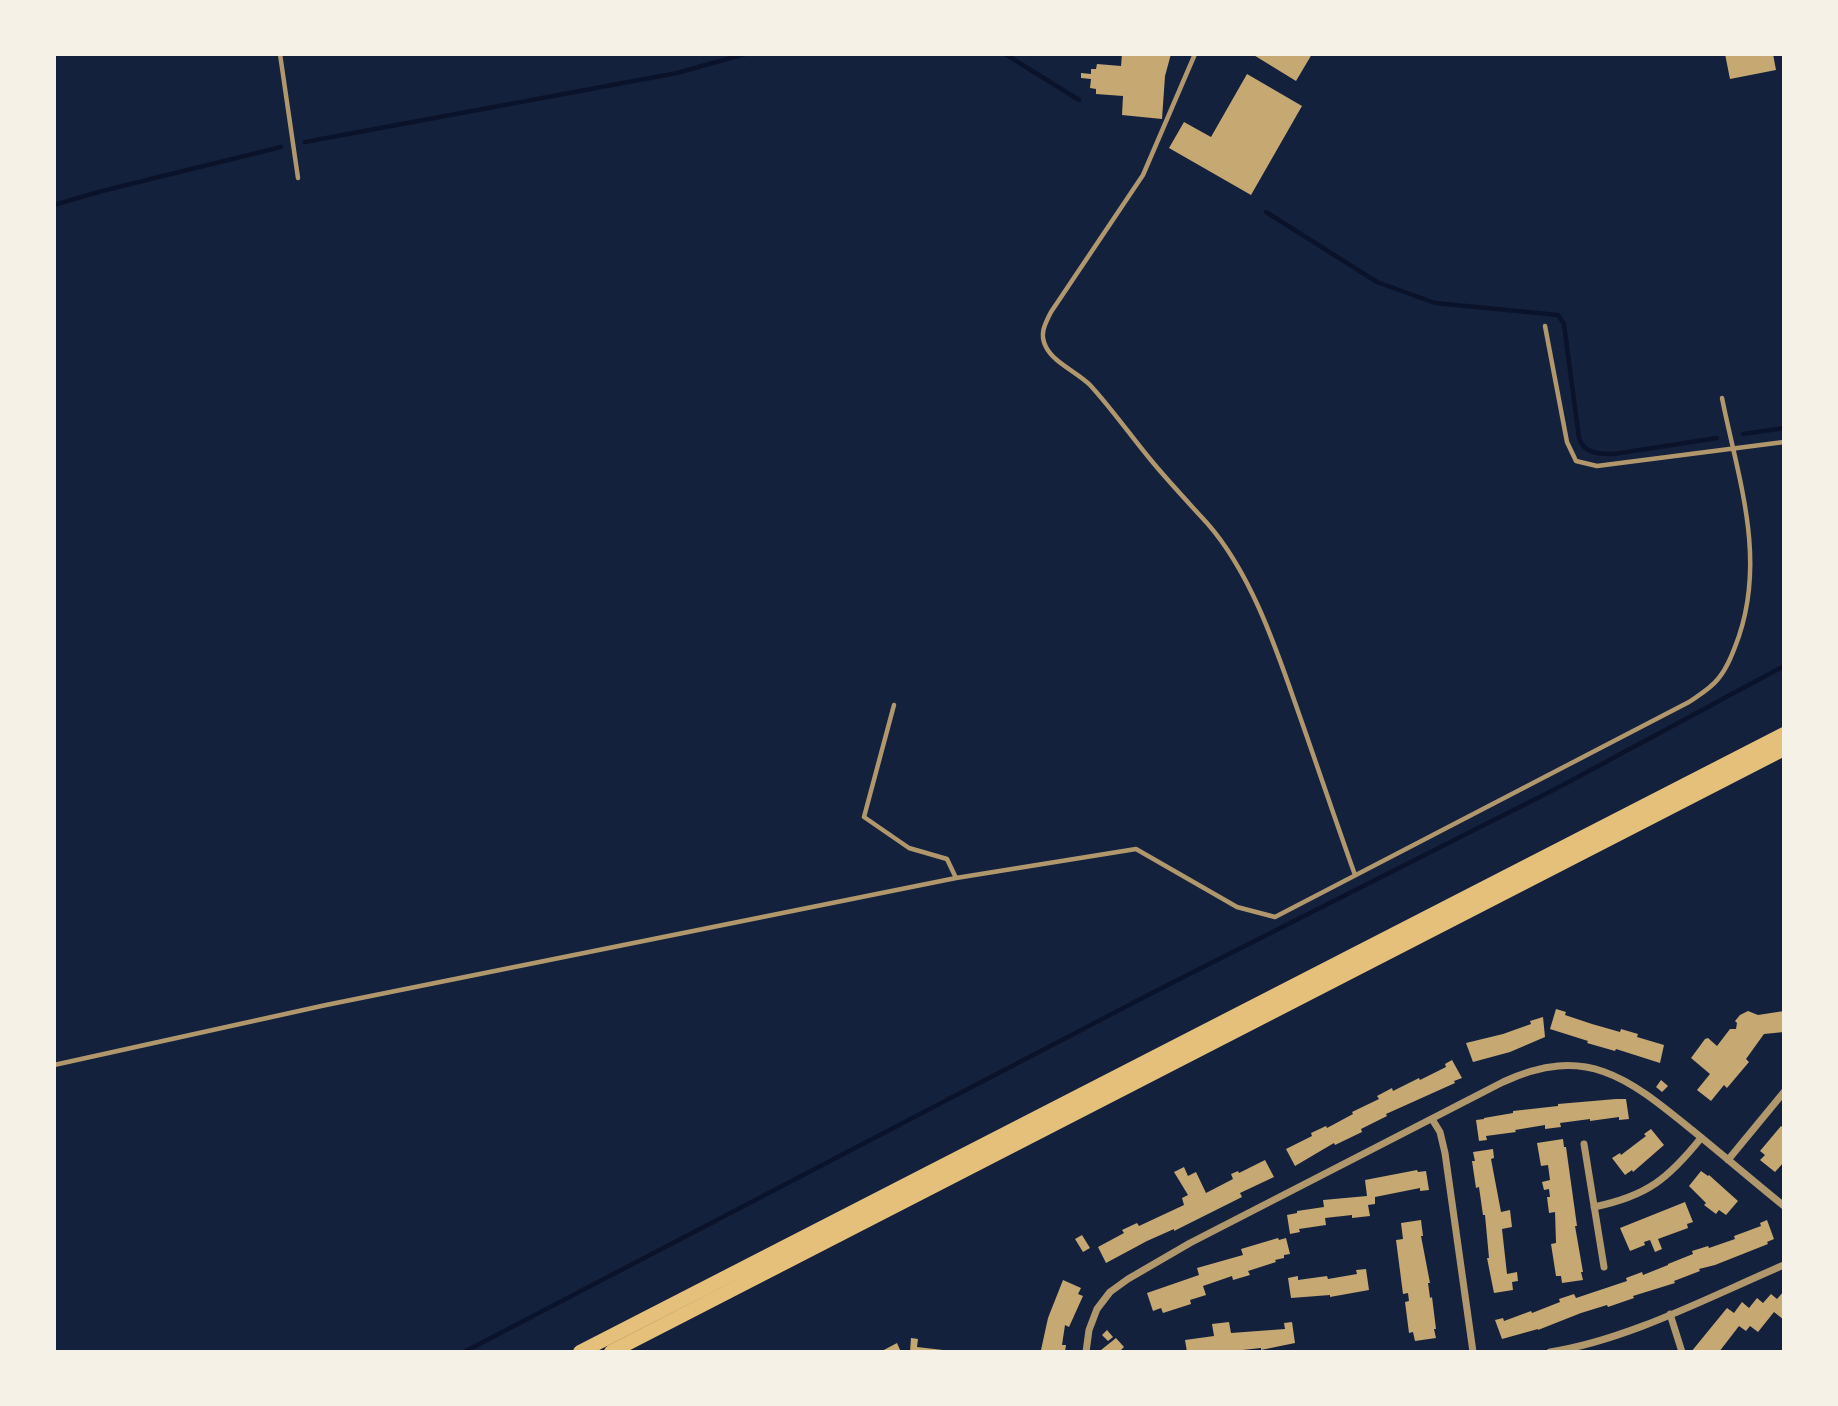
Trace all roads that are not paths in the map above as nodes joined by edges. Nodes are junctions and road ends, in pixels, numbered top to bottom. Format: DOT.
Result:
graph roads {
  1 [pos="280,54"];
  2 [pos="1195,54"];
  3 [pos="298,178"];
  4 [pos="1545,326"];
  5 [pos="1722,398"];
  6 [pos="1784,442"];
  7 [pos="1732,450"];
  8 [pos="894,705"];
  9 [pos="1784,734"];
  10 [pos="1784,749"];
  11 [pos="1355,875"];
  12 [pos="956,878"];
  13 [pos="54,1065"];
  14 [pos="1784,1092"];
  15 [pos="1432,1119"];
  16 [pos="1701,1138"];
  17 [pos="1584,1144"];
  18 [pos="1728,1160"];
  19 [pos="1784,1206"];
  20 [pos="1594,1207"];
  21 [pos="1784,1265"];
  22 [pos="1604,1266"];
  23 [pos="1670,1314"];
  24 [pos="580,1352"];
  25 [pos="611,1352"];
  26 [pos="1086,1352"];
  27 [pos="1473,1352"];
  28 [pos="1550,1352"];
  29 [pos="1682,1352"];
  1 -- 3 [label="lane"];
  2 -- 11 [label="lane"];
  4 -- 7 [label="lane"];
  5 -- 7 [label="lane"];
  6 -- 7 [label="lane"];
  7 -- 11 [label="lane"];
  8 -- 12 [label="lane"];
  9 -- 24 [label="main road"];
  10 -- 25 [label="main road"];
  11 -- 12 [label="lane"];
  12 -- 13 [label="lane"];
  14 -- 18 [label="street"];
  15 -- 16 [label="street"];
  15 -- 26 [label="street"];
  15 -- 27 [label="street"];
  16 -- 18 [label="street"];
  16 -- 20 [label="street"];
  17 -- 20 [label="street"];
  18 -- 19 [label="street"];
  20 -- 22 [label="street"];
  21 -- 23 [label="street"];
  23 -- 28 [label="street"];
  23 -- 29 [label="street"];
}
